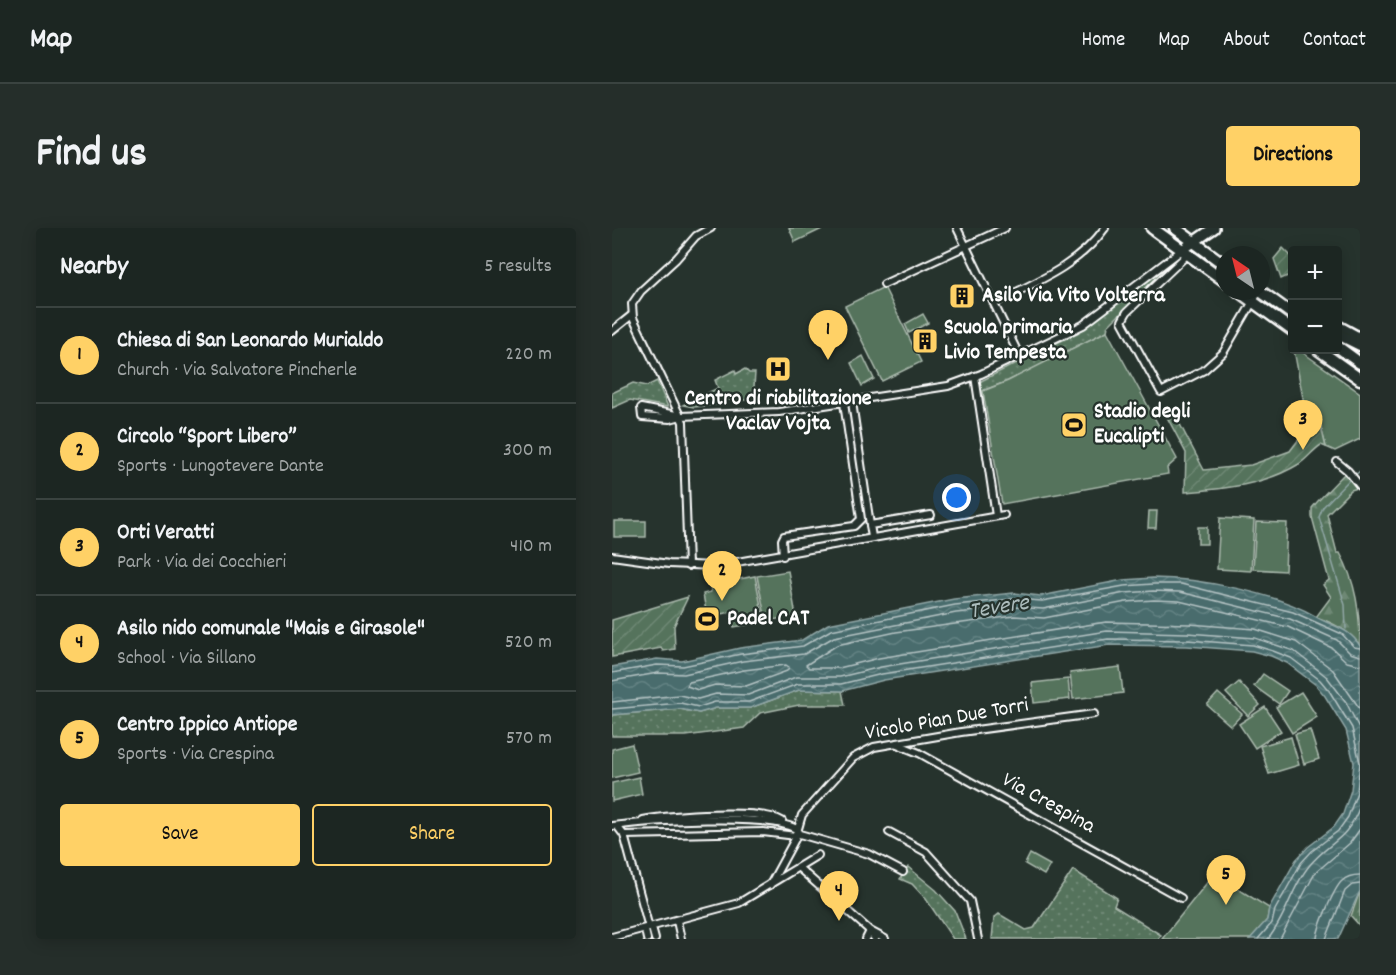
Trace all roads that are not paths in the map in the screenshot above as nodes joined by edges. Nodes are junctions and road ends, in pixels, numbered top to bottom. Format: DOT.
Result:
graph roads {
  1 [pos="711,228"];
  2 [pos="957,228"];
  3 [pos="1005,228"];
  4 [pos="1105,228"];
  5 [pos="1152,228"];
  6 [pos="1175,228"];
  7 [pos="1214,228"];
  8 [pos="1196,243"];
  9 [pos="966,247"];
  10 [pos="1185,253"];
  11 [pos="1216,258"];
  12 [pos="1216,275"];
  13 [pos="884,284"];
  14 [pos="1270,298"];
  15 [pos="1250,300"];
  16 [pos="1253,302"];
  17 [pos="994,303"];
  18 [pos="1288,311"];
  19 [pos="632,315"];
  20 [pos="1288,327"];
  21 [pos="1342,328"];
  22 [pos="612,331"];
  23 [pos="1342,336"];
  24 [pos="1360,338"];
  25 [pos="1360,345"];
  26 [pos="1342,349"];
  27 [pos="1325,354"];
  28 [pos="1019,356"];
  29 [pos="1360,363"];
  30 [pos="975,376"];
  31 [pos="1360,379"];
  32 [pos="852,402"];
  33 [pos="844,403"];
  34 [pos="681,416"];
  35 [pos="856,457"];
  36 [pos="1337,462"];
  37 [pos="1360,486"];
  38 [pos="931,515"];
  39 [pos="1004,515"];
  40 [pos="996,516"];
  41 [pos="870,525"];
  42 [pos="872,537"];
  43 [pos="612,556"];
  44 [pos="783,556"];
  45 [pos="688,566"];
  46 [pos="1094,714"];
  47 [pos="897,743"];
  48 [pos="615,826"];
  49 [pos="889,832"];
  50 [pos="796,833"];
  51 [pos="624,835"];
  52 [pos="819,855"];
  53 [pos="800,868"];
  54 [pos="903,872"];
  55 [pos="770,885"];
  56 [pos="1181,898"];
  57 [pos="677,921"];
  58 [pos="649,929"];
  59 [pos="870,931"];
  60 [pos="612,937"];
  61 [pos="647,939"];
  62 [pos="655,939"];
  63 [pos="681,939"];
  64 [pos="866,939"];
  65 [pos="875,939"];
  66 [pos="885,939"];
  67 [pos="978,939"];
  1 -- 19 [label="street"];
  2 -- 9 [label="street"];
  3 -- 9 [label="street"];
  4 -- 17 [label="street"];
  5 -- 10 [label="main road"];
  6 -- 8 [label="main road"];
  7 -- 8 [label="street"];
  8 -- 10 [label="street"];
  8 -- 11 [label="main road"];
  9 -- 13 [label="street"];
  9 -- 17 [label="street"];
  10 -- 12 [label="main road"];
  10 -- 16 [label="street"];
  10 -- 28 [label="street"];
  14 -- 18 [label="main road"];
  15 -- 16 [label="main road"];
  16 -- 20 [label="main road"];
  17 -- 28 [label="street"];
  19 -- 22 [label="street"];
  19 -- 34 [label="street"];
  21 -- 24 [label="street"];
  23 -- 25 [label="main road"];
  26 -- 29 [label="main road"];
  27 -- 31 [label="main road"];
  28 -- 30 [label="street"];
  30 -- 32 [label="street"];
  30 -- 40 [label="street"];
  32 -- 33 [label="street"];
  32 -- 35 [label="street"];
  33 -- 34 [label="street"];
  33 -- 35 [label="street"];
  34 -- 34 [label="street"];
  34 -- 45 [label="street"];
  35 -- 41 [label="street"];
  35 -- 44 [label="street"];
  36 -- 37 [label="street"];
  38 -- 41 [label="street"];
  39 -- 40 [label="street"];
  40 -- 42 [label="street"];
  41 -- 42 [label="street"];
  42 -- 44 [label="street"];
  43 -- 45 [label="street"];
  44 -- 45 [label="street"];
  46 -- 47 [label="street, Vicolo Pian Due Torri"];
  47 -- 50 [label="street, Vicolo Pian Due Torri"];
  47 -- 56 [label="street, Via Crespina"];
  48 -- 50 [label="street"];
  48 -- 51 [label="street"];
  49 -- 67 [label="street"];
  50 -- 51 [label="street"];
  50 -- 54 [label="street"];
  50 -- 55 [label="street, Vicolo Pian Due Torri"];
  51 -- 58 [label="street"];
  52 -- 53 [label="street"];
  53 -- 55 [label="street"];
  53 -- 59 [label="street"];
  55 -- 57 [label="street"];
  57 -- 58 [label="street"];
  57 -- 63 [label="street"];
  58 -- 60 [label="street"];
  58 -- 61 [label="street"];
  58 -- 62 [label="street"];
  59 -- 64 [label="street"];
  59 -- 65 [label="street"];
  59 -- 66 [label="street"];
}
